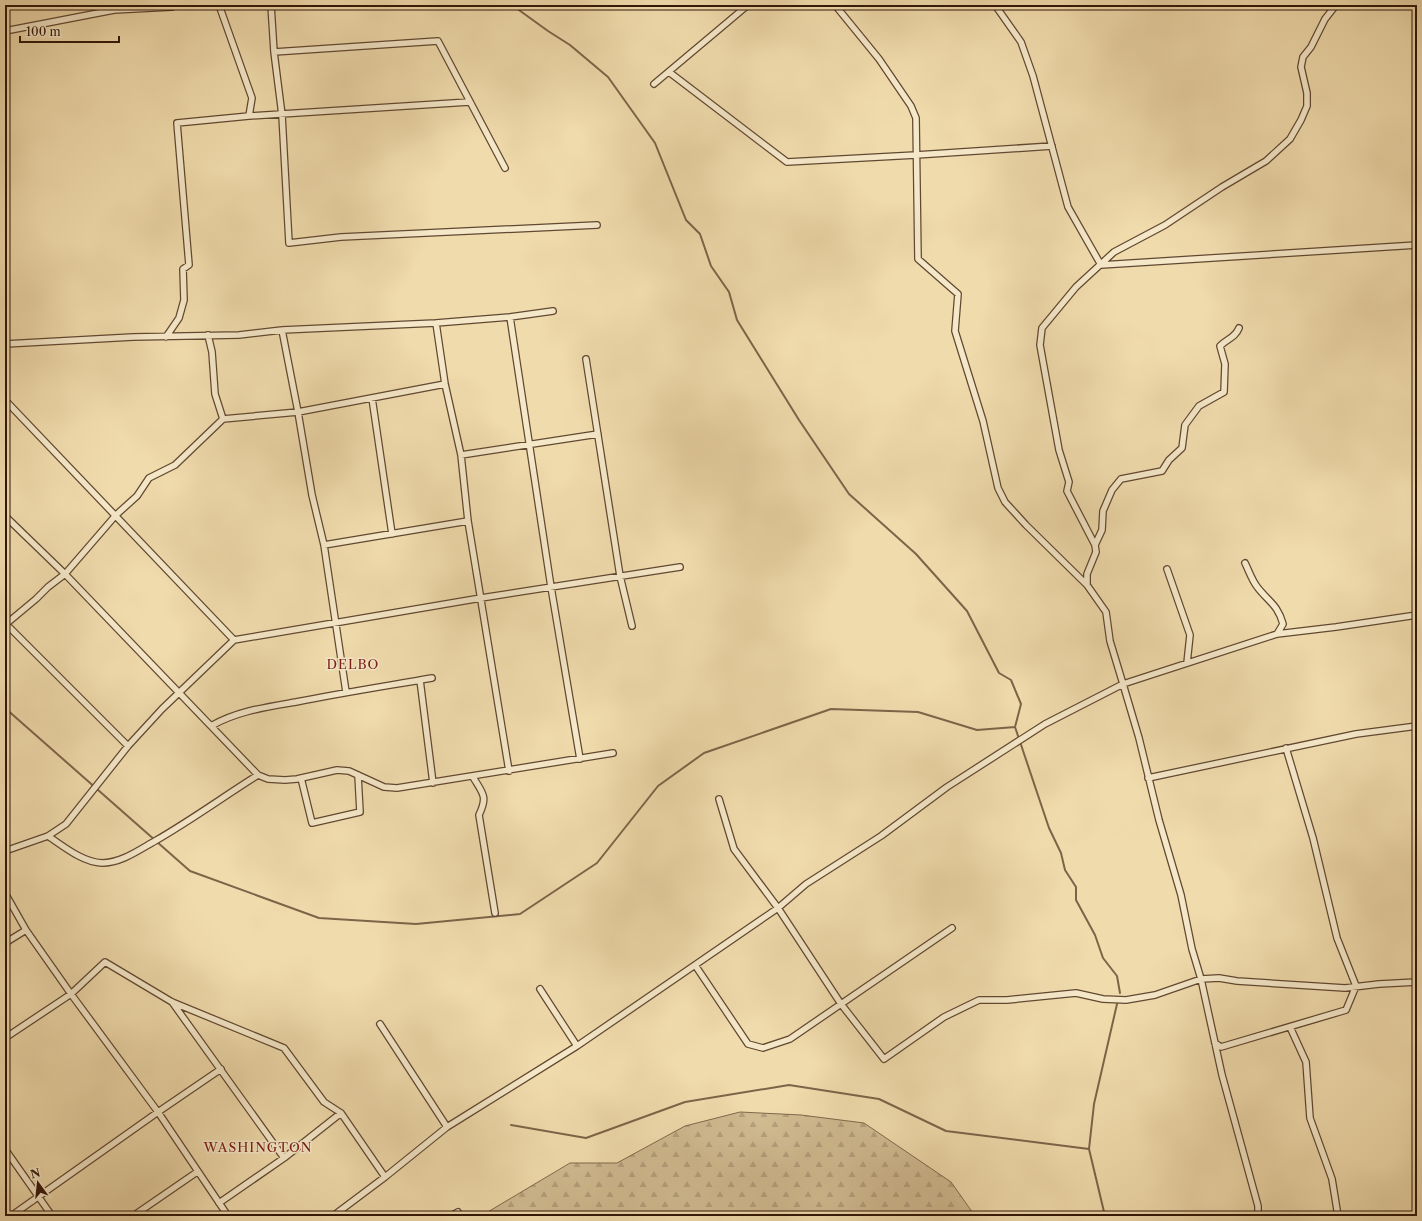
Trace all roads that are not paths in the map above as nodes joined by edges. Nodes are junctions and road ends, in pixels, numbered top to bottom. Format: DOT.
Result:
graph roads {
  1 [pos="177,5"];
  2 [pos="219,5"];
  3 [pos="271,5"];
  4 [pos="748,5"];
  5 [pos="835,5"];
  6 [pos="995,5"];
  7 [pos="1336,5"];
  8 [pos="5,31"];
  9 [pos="274,52"];
  10 [pos="669,72"];
  11 [pos="654,84"];
  12 [pos="470,102"];
  13 [pos="282,114"];
  14 [pos="249,116"];
  15 [pos="1052,146"];
  16 [pos="916,156"];
  17 [pos="505,168"];
  18 [pos="596,225"];
  19 [pos="1415,245"];
  20 [pos="1417,252"];
  21 [pos="1101,265"];
  22 [pos="553,311"];
  23 [pos="510,317"];
  24 [pos="436,323"];
  25 [pos="1239,328"];
  26 [pos="282,330"];
  27 [pos="208,335"];
  28 [pos="166,337"];
  29 [pos="5,344"];
  30 [pos="586,359"];
  31 [pos="445,384"];
  32 [pos="372,398"];
  33 [pos="5,400"];
  34 [pos="298,412"];
  35 [pos="224,418"];
  36 [pos="598,434"];
  37 [pos="529,444"];
  38 [pos="461,455"];
  39 [pos="116,515"];
  40 [pos="5,516"];
  41 [pos="468,521"];
  42 [pos="392,534"];
  43 [pos="324,545"];
  44 [pos="1095,545"];
  45 [pos="1245,563"];
  46 [pos="680,567"];
  47 [pos="1167,569"];
  48 [pos="65,574"];
  49 [pos="620,576"];
  50 [pos="1087,585"];
  51 [pos="551,587"];
  52 [pos="481,598"];
  53 [pos="1417,616"];
  54 [pos="336,622"];
  55 [pos="6,624"];
  56 [pos="632,626"];
  57 [pos="1277,634"];
  58 [pos="234,640"];
  59 [pos="1187,663"];
  60 [pos="432,678"];
  61 [pos="420,680"];
  62 [pos="1123,684"];
  63 [pos="346,692"];
  64 [pos="178,694"];
  65 [pos="211,726"];
  66 [pos="1417,726"];
  67 [pos="128,746"];
  68 [pos="1286,748"];
  69 [pos="614,753"];
  70 [pos="580,759"];
  71 [pos="509,770"];
  72 [pos="258,775"];
  73 [pos="358,775"];
  74 [pos="473,777"];
  75 [pos="301,778"];
  76 [pos="1148,778"];
  77 [pos="433,783"];
  78 [pos="719,799"];
  79 [pos="48,836"];
  80 [pos="5,851"];
  81 [pos="5,893"];
  82 [pos="778,908"];
  83 [pos="495,913"];
  84 [pos="952,928"];
  85 [pos="26,930"];
  86 [pos="5,944"];
  87 [pos="695,965"];
  88 [pos="1201,979"];
  89 [pos="1417,982"];
  90 [pos="1356,986"];
  91 [pos="540,989"];
  92 [pos="71,994"];
  93 [pos="172,1002"];
  94 [pos="841,1004"];
  95 [pos="380,1024"];
  96 [pos="1290,1026"];
  97 [pos="5,1038"];
  98 [pos="1215,1043"];
  99 [pos="577,1046"];
  100 [pos="221,1069"];
  101 [pos="158,1112"];
  102 [pos="341,1113"];
  103 [pos="447,1127"];
  104 [pos="5,1149"];
  105 [pos="284,1158"];
  106 [pos="197,1172"];
  107 [pos="385,1177"];
  108 [pos="38,1196"];
  109 [pos="219,1203"];
  110 [pos="458,1212"];
  111 [pos="140,1214"];
  112 [pos="11,1216"];
  113 [pos="52,1216"];
  114 [pos="133,1216"];
  115 [pos="228,1216"];
  116 [pos="333,1216"];
  117 [pos="451,1216"];
  118 [pos="1258,1216"];
  119 [pos="1338,1216"];
  1 -- 8 [label="street"];
  2 -- 14 [label="street"];
  3 -- 9 [label="street"];
  4 -- 10 [label="street"];
  5 -- 16 [label="street"];
  6 -- 15 [label="street"];
  7 -- 21 [label="street"];
  9 -- 12 [label="street"];
  9 -- 13 [label="street"];
  10 -- 11 [label="street"];
  10 -- 16 [label="street"];
  12 -- 13 [label="street"];
  12 -- 17 [label="street"];
  13 -- 14 [label="street"];
  13 -- 18 [label="street"];
  14 -- 28 [label="street"];
  15 -- 16 [label="street"];
  15 -- 21 [label="street"];
  16 -- 50 [label="street"];
  19 -- 20 [label="street"];
  19 -- 21 [label="street"];
  21 -- 44 [label="street"];
  22 -- 23 [label="street"];
  23 -- 24 [label="street"];
  23 -- 37 [label="street"];
  24 -- 26 [label="street"];
  24 -- 31 [label="street"];
  25 -- 44 [label="street"];
  26 -- 27 [label="street"];
  26 -- 34 [label="street"];
  27 -- 28 [label="street"];
  27 -- 35 [label="street"];
  28 -- 29 [label="street"];
  30 -- 36 [label="street"];
  31 -- 32 [label="street"];
  31 -- 38 [label="street"];
  32 -- 34 [label="street"];
  32 -- 42 [label="street"];
  33 -- 39 [label="street"];
  34 -- 35 [label="street"];
  34 -- 43 [label="street"];
  35 -- 39 [label="street"];
  36 -- 37 [label="street"];
  36 -- 49 [label="street"];
  37 -- 38 [label="street"];
  37 -- 51 [label="street"];
  38 -- 41 [label="street"];
  39 -- 48 [label="street"];
  39 -- 58 [label="street"];
  40 -- 48 [label="street"];
  41 -- 42 [label="street"];
  41 -- 52 [label="street"];
  42 -- 43 [label="street"];
  43 -- 54 [label="street"];
  44 -- 50 [label="street"];
  45 -- 57 [label="street"];
  46 -- 49 [label="street"];
  47 -- 59 [label="street"];
  48 -- 55 [label="street"];
  48 -- 64 [label="street"];
  49 -- 51 [label="street"];
  49 -- 56 [label="street"];
  50 -- 62 [label="street"];
  51 -- 52 [label="street"];
  51 -- 70 [label="street"];
  52 -- 54 [label="street"];
  52 -- 71 [label="street"];
  53 -- 57 [label="street"];
  54 -- 58 [label="street"];
  54 -- 63 [label="street"];
  55 -- 67 [label="street"];
  57 -- 59 [label="street"];
  58 -- 64 [label="street"];
  59 -- 62 [label="street"];
  60 -- 61 [label="street"];
  61 -- 63 [label="street"];
  61 -- 77 [label="street"];
  62 -- 76 [label="street"];
  62 -- 82 [label="street"];
  63 -- 65 [label="street"];
  64 -- 65 [label="street"];
  64 -- 67 [label="street"];
  65 -- 72 [label="street"];
  66 -- 68 [label="street"];
  67 -- 79 [label="street"];
  68 -- 76 [label="street"];
  68 -- 90 [label="street"];
  69 -- 70 [label="street"];
  70 -- 71 [label="street"];
  71 -- 74 [label="street"];
  72 -- 75 [label="street"];
  72 -- 79 [label="street"];
  73 -- 75 [label="street"];
  73 -- 75 [label="street"];
  73 -- 77 [label="street"];
  74 -- 77 [label="street"];
  74 -- 83 [label="street"];
  76 -- 88 [label="street"];
  78 -- 82 [label="street"];
  79 -- 80 [label="street"];
  81 -- 85 [label="street"];
  82 -- 87 [label="street"];
  82 -- 94 [label="street"];
  84 -- 94 [label="street"];
  85 -- 86 [label="street"];
  85 -- 92 [label="street"];
  87 -- 94 [label="street"];
  87 -- 99 [label="street"];
  88 -- 90 [label="street"];
  88 -- 94 [label="street"];
  88 -- 98 [label="street"];
  89 -- 90 [label="street"];
  90 -- 96 [label="street"];
  91 -- 99 [label="street"];
  92 -- 93 [label="street"];
  92 -- 97 [label="street"];
  92 -- 101 [label="street"];
  93 -- 100 [label="street"];
  93 -- 102 [label="street"];
  95 -- 103 [label="street"];
  96 -- 98 [label="street"];
  96 -- 119 [label="street"];
  98 -- 118 [label="street"];
  99 -- 103 [label="street"];
  100 -- 101 [label="street"];
  100 -- 105 [label="street"];
  101 -- 106 [label="street"];
  101 -- 108 [label="street"];
  102 -- 105 [label="street"];
  102 -- 107 [label="street"];
  103 -- 107 [label="street"];
  104 -- 108 [label="street"];
  105 -- 109 [label="street"];
  106 -- 109 [label="street"];
  106 -- 111 [label="street"];
  107 -- 116 [label="street"];
  108 -- 112 [label="street"];
  108 -- 113 [label="street"];
  109 -- 115 [label="street"];
  110 -- 117 [label="street"];
  111 -- 114 [label="street"];
}
